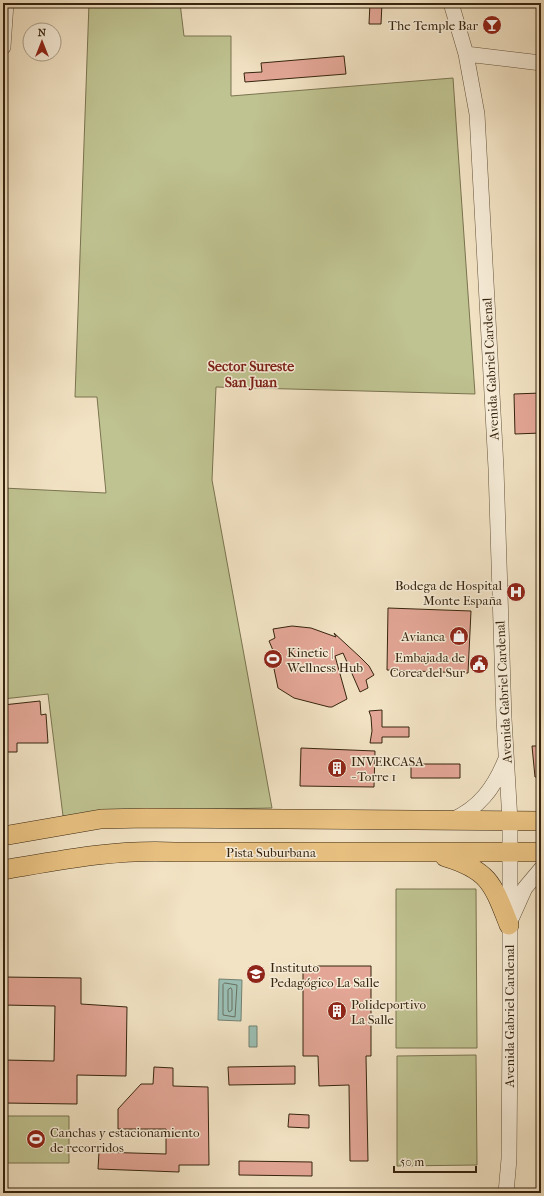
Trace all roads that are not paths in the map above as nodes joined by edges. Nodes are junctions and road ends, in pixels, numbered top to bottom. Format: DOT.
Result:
graph roads {
  1 [pos="6,3"];
  2 [pos="452,3"];
  3 [pos="3,47"];
  4 [pos="466,54"];
  5 [pos="541,63"];
  6 [pos="506,756"];
  7 [pos="452,820"];
  8 [pos="510,821"];
  9 [pos="541,821"];
  10 [pos="3,836"];
  11 [pos="414,851"];
  12 [pos="510,852"];
  13 [pos="541,852"];
  14 [pos="541,869"];
  15 [pos="3,870"];
  16 [pos="509,925"];
  17 [pos="506,1193"];
  1 -- 3 [label="street"];
  2 -- 4 [label="street, Avenida Gabriel Cardenal"];
  4 -- 5 [label="street"];
  4 -- 6 [label="street, Avenida Gabriel Cardenal"];
  6 -- 7 [label="street"];
  6 -- 8 [label="street, Avenida Gabriel Cardenal"];
  7 -- 8 [label="main road"];
  7 -- 10 [label="main road"];
  8 -- 9 [label="main road"];
  8 -- 12 [label="street, Avenida Gabriel Cardenal"];
  11 -- 12 [label="main road, Pista Suburbana"];
  11 -- 15 [label="main road, Pista Suburbana"];
  11 -- 16 [label="main road"];
  12 -- 13 [label="main road, Pista Suburbana"];
  12 -- 16 [label="street, Avenida Gabriel Cardenal"];
  14 -- 16 [label="street"];
  16 -- 17 [label="street, Avenida Gabriel Cardenal"];
}
